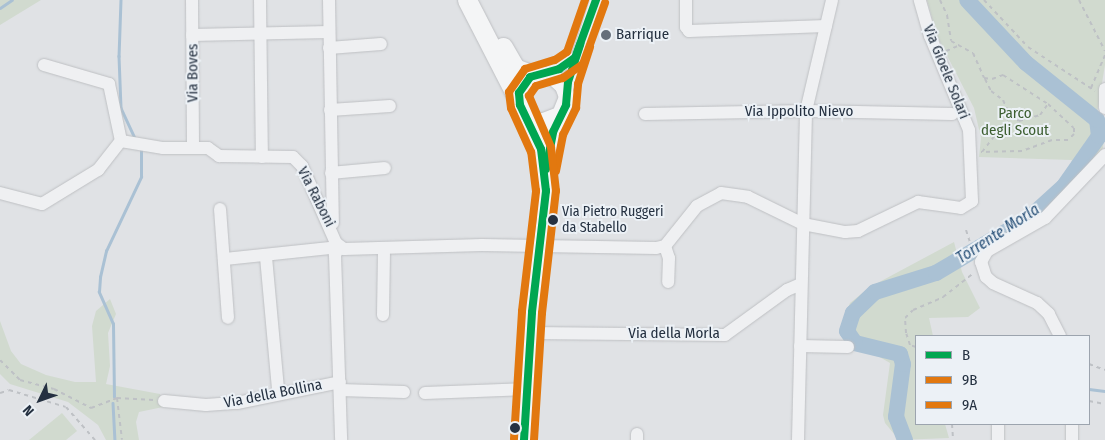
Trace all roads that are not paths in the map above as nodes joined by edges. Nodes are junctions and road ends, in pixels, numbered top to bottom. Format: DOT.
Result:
graph roads {
  1 [pos="192,0"];
  2 [pos="260,0"];
  3 [pos="329,0"];
  4 [pos="467,0"];
  5 [pos="478,0"];
  6 [pos="596,0"];
  7 [pos="686,0"];
  8 [pos="832,0"];
  9 [pos="920,0"];
  10 [pos="826,26"];
  11 [pos="329,32"];
  12 [pos="261,34"];
  13 [pos="192,35"];
  14 [pos="382,44"];
  15 [pos="329,48"];
  16 [pos="575,58"];
  17 [pos="44,65"];
  18 [pos="539,75"];
  19 [pos="566,93"];
  20 [pos="390,106"];
  21 [pos="522,108"];
  22 [pos="330,110"];
  23 [pos="806,111"];
  24 [pos="645,114"];
  25 [pos="952,114"];
  26 [pos="561,116"];
  27 [pos="121,141"];
  28 [pos="193,147"];
  29 [pos="1105,155"];
  30 [pos="262,157"];
  31 [pos="385,168"];
  32 [pos="545,170"];
  33 [pos="331,174"];
  34 [pos="0,193"];
  35 [pos="220,209"];
  36 [pos="803,224"];
  37 [pos="334,233"];
  38 [pos="542,246"];
  39 [pos="665,246"];
  40 [pos="339,247"];
  41 [pos="384,248"];
  42 [pos="266,257"];
  43 [pos="225,259"];
  44 [pos="668,282"];
  45 [pos="801,284"];
  46 [pos="383,315"];
  47 [pos="228,318"];
  48 [pos="531,333"];
  49 [pos="1060,335"];
  50 [pos="800,346"];
  51 [pos="848,347"];
  52 [pos="340,386"];
  53 [pos="528,389"];
  54 [pos="278,390"];
  55 [pos="404,392"];
  56 [pos="424,393"];
  57 [pos="164,401"];
  58 [pos="998,425"];
  59 [pos="1072,425"];
  60 [pos="341,440"];
  61 [pos="524,440"];
  62 [pos="798,440"];
  63 [pos="998,440"];
  64 [pos="1072,440"];
  1 -- 13 [label="street, Via Boves"];
  2 -- 12 [label="street"];
  3 -- 11 [label="street"];
  4 -- 21 [label="highway"];
  5 -- 18 [label="highway"];
  6 -- 16 [label="street"];
  7 -- 10 [label="street"];
  8 -- 10 [label="street"];
  9 -- 36 [label="street, Via Gioele Solari"];
  10 -- 23 [label="street"];
  11 -- 12 [label="street"];
  11 -- 15 [label="street"];
  12 -- 13 [label="street"];
  12 -- 30 [label="street"];
  13 -- 28 [label="street, Via Boves"];
  14 -- 15 [label="street"];
  15 -- 22 [label="street"];
  16 -- 18 [label="street"];
  16 -- 19 [label="street"];
  17 -- 27 [label="street"];
  18 -- 19 [label="main road"];
  18 -- 21 [label="main road"];
  19 -- 26 [label="main road"];
  20 -- 22 [label="street"];
  21 -- 26 [label="main road"];
  21 -- 32 [label="main road"];
  22 -- 33 [label="street"];
  23 -- 24 [label="street, Via Ippolito Nievo"];
  23 -- 25 [label="street, Via Ippolito Nievo"];
  23 -- 36 [label="street"];
  26 -- 32 [label="main road"];
  27 -- 28 [label="street, Via Raboni"];
  27 -- 34 [label="street"];
  28 -- 30 [label="street, Via Raboni"];
  29 -- 49 [label="street"];
  30 -- 37 [label="street, Via Raboni"];
  31 -- 33 [label="street"];
  32 -- 38 [label="main road"];
  33 -- 37 [label="street"];
  35 -- 43 [label="street"];
  36 -- 39 [label="street"];
  36 -- 45 [label="street"];
  37 -- 40 [label="street, Via Raboni"];
  38 -- 39 [label="street, Via Raboni"];
  38 -- 41 [label="street, Via Raboni"];
  38 -- 48 [label="main road"];
  39 -- 44 [label="street"];
  40 -- 41 [label="street, Via Raboni"];
  40 -- 42 [label="street"];
  40 -- 52 [label="street"];
  41 -- 46 [label="street"];
  42 -- 43 [label="street"];
  42 -- 54 [label="street"];
  43 -- 47 [label="street"];
  45 -- 48 [label="street, Via della Morla"];
  45 -- 50 [label="street"];
  48 -- 53 [label="main road"];
  50 -- 51 [label="street"];
  50 -- 62 [label="street"];
  52 -- 55 [label="street, Via della Bollina"];
  52 -- 57 [label="street, Via della Bollina"];
  52 -- 60 [label="street"];
  53 -- 56 [label="street"];
  53 -- 61 [label="main road"];
  58 -- 63 [label="street"];
  59 -- 64 [label="street"];
}
